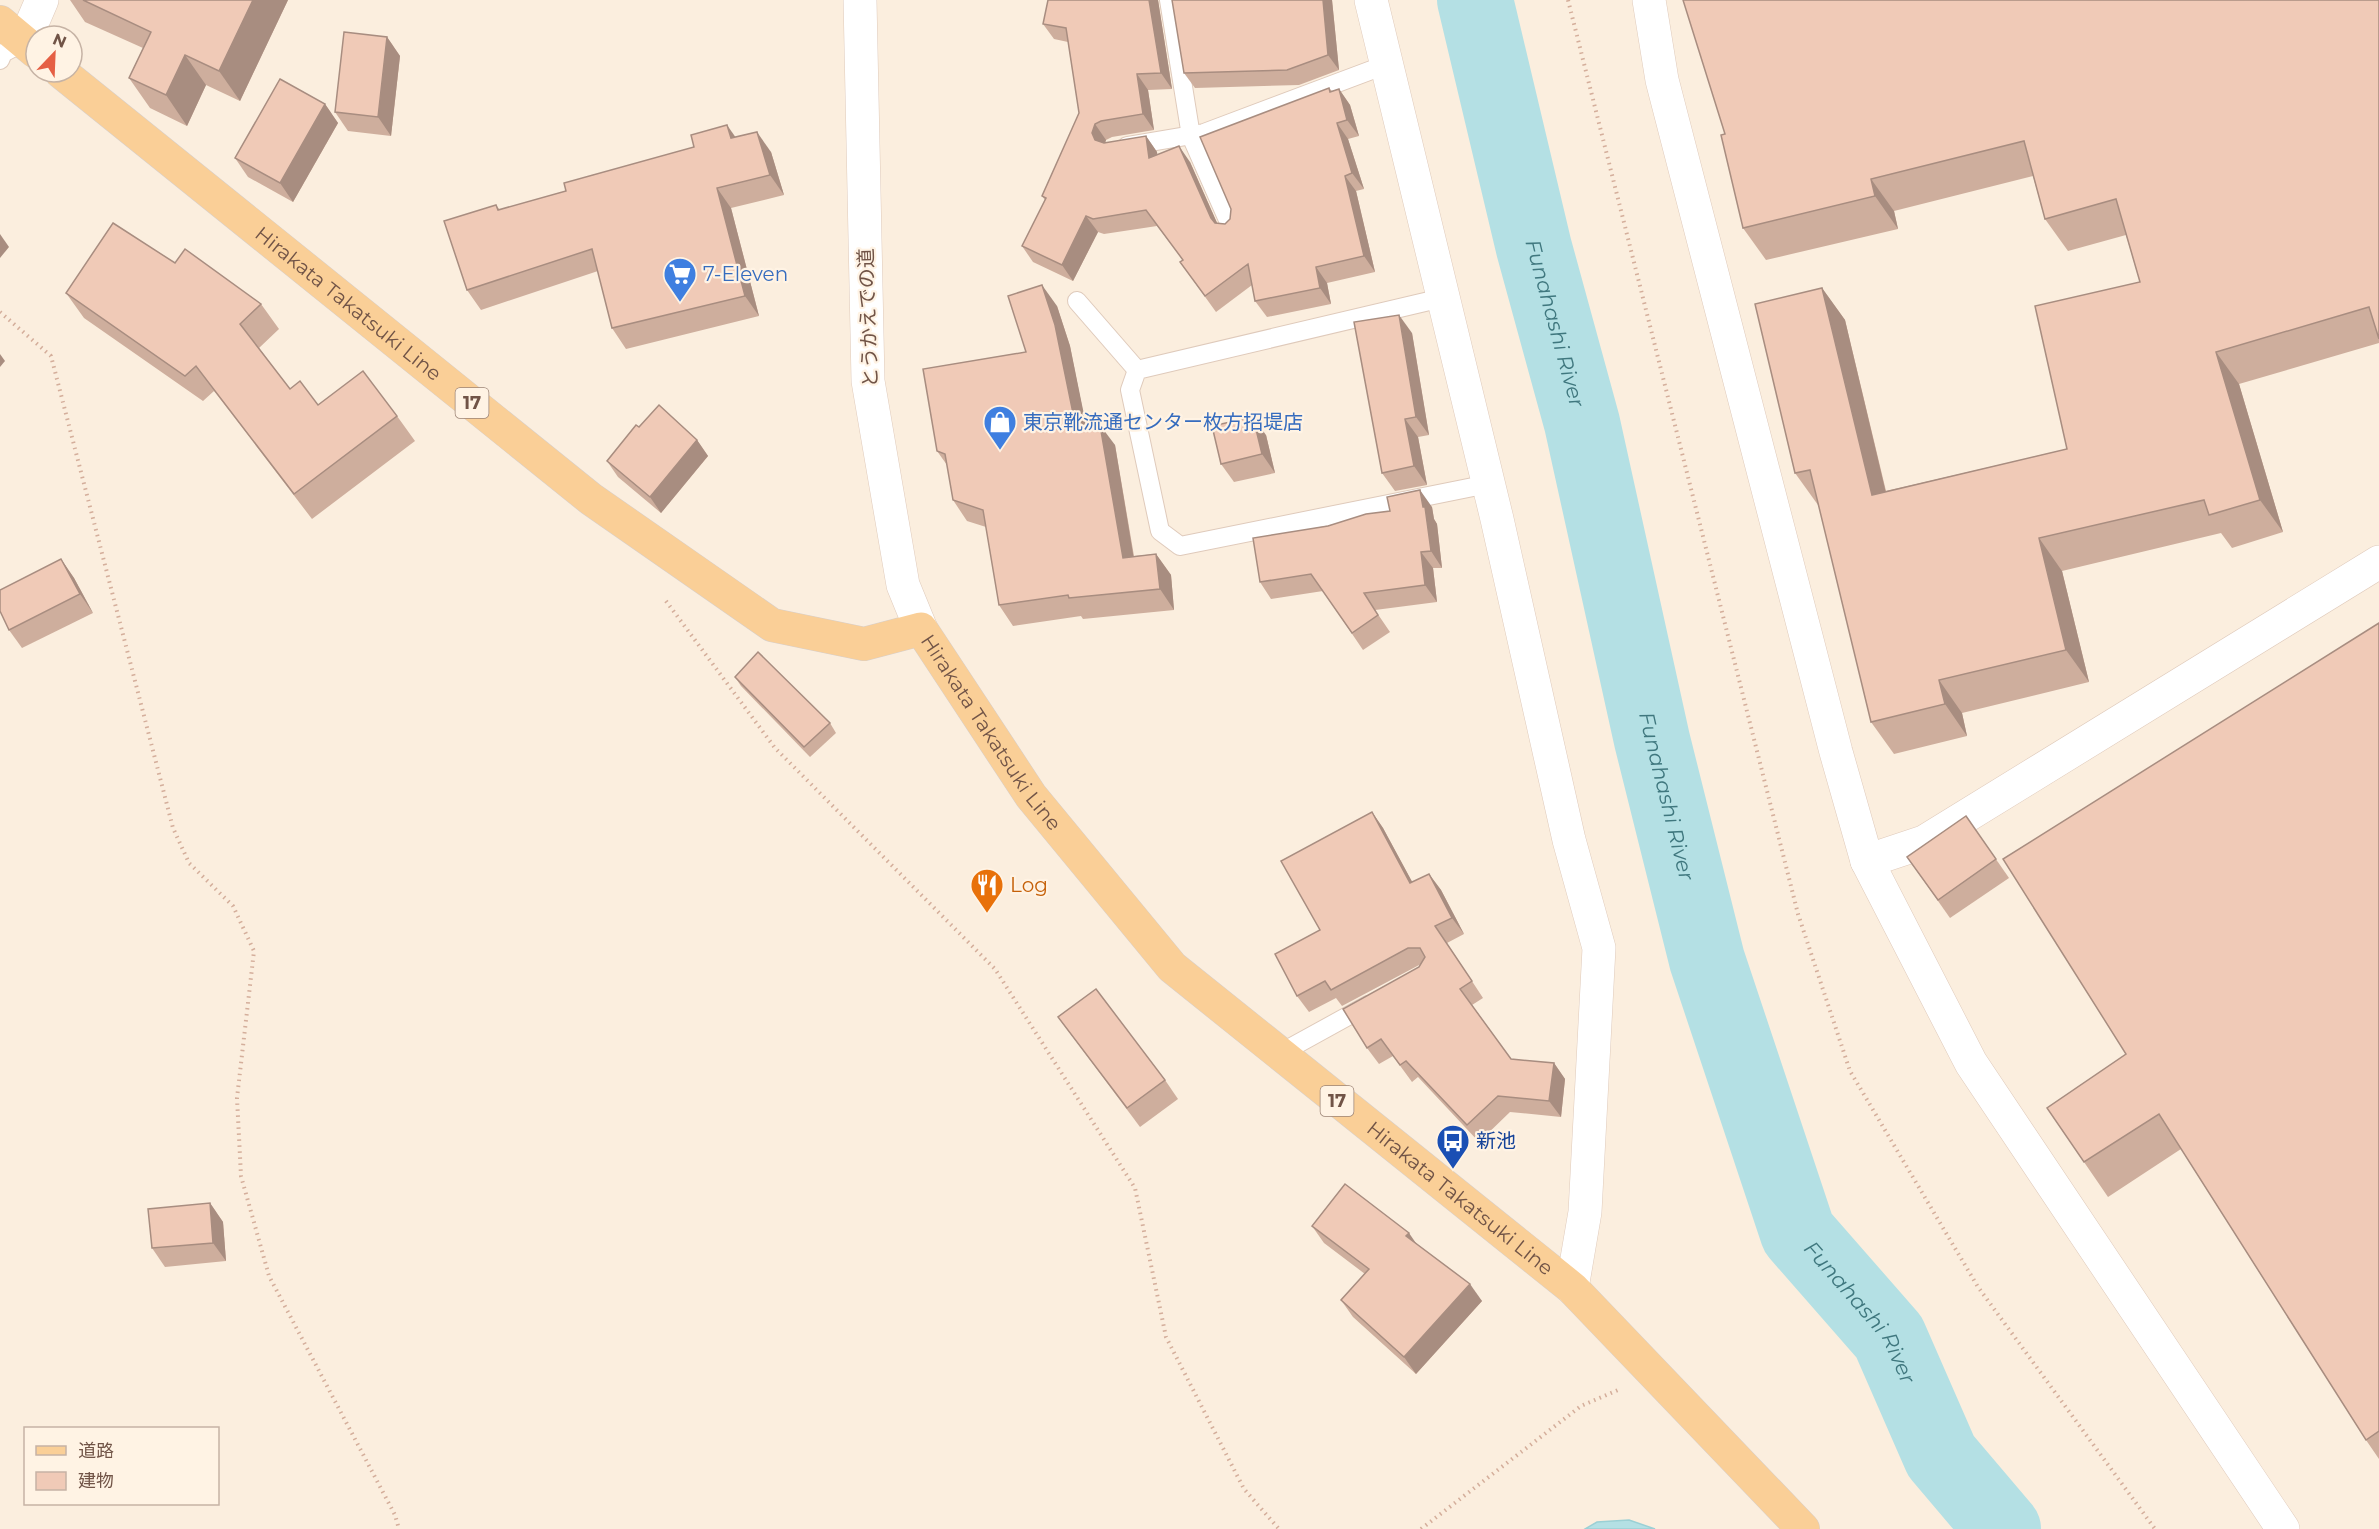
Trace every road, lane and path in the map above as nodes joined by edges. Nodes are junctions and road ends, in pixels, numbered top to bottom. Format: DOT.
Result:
graph roads {
  1 [pos="42,0"];
  2 [pos="860,0"];
  3 [pos="1169,0"];
  4 [pos="1371,0"];
  5 [pos="1568,0"];
  6 [pos="1649,0"];
  7 [pos="15,44"];
  8 [pos="1385,65"];
  9 [pos="76,84"];
  10 [pos="1191,136"];
  11 [pos="1114,148"];
  12 [pos="1232,229"];
  13 [pos="1442,298"];
  14 [pos="1077,301"];
  15 [pos="0,312"];
  16 [pos="1137,370"];
  17 [pos="1488,484"];
  18 [pos="2379,562"];
  19 [pos="662,595"];
  20 [pos="921,629"];
  21 [pos="1867,861"];
  22 [pos="1383,997"];
  23 [pos="1279,1054"];
  24 [pos="1572,1288"];
  25 [pos="1654,1374"];
  26 [pos="399,1529"];
  27 [pos="1279,1529"];
  28 [pos="1421,1529"];
  29 [pos="1803,1529"];
  30 [pos="2155,1529"];
  31 [pos="2283,1529"];
  1 -- 7 [label="street"];
  2 -- 20 [label="street, とうかえでの道"];
  3 -- 10 [label="lane"];
  4 -- 8 [label="street"];
  5 -- 30 [label="path"];
  6 -- 21 [label="street"];
  8 -- 10 [label="lane"];
  8 -- 13 [label="street"];
  9 -- 20 [label="main road, Hirakata Takatsuki Line / 17"];
  10 -- 11 [label="lane"];
  10 -- 12 [label="lane"];
  13 -- 16 [label="lane"];
  13 -- 17 [label="street"];
  14 -- 16 [label="lane"];
  15 -- 26 [label="path"];
  16 -- 17 [label="lane"];
  17 -- 24 [label="street"];
  18 -- 21 [label="street"];
  19 -- 27 [label="path"];
  20 -- 23 [label="main road, Hirakata Takatsuki Line / 17"];
  21 -- 31 [label="street"];
  22 -- 23 [label="lane"];
  23 -- 24 [label="main road, Hirakata Takatsuki Line / 17"];
  24 -- 25 [label="main road, Hirakata Takatsuki Line / 17"];
  25 -- 28 [label="path"];
  25 -- 29 [label="main road, Hirakata Takatsuki Line / 17"];
}
